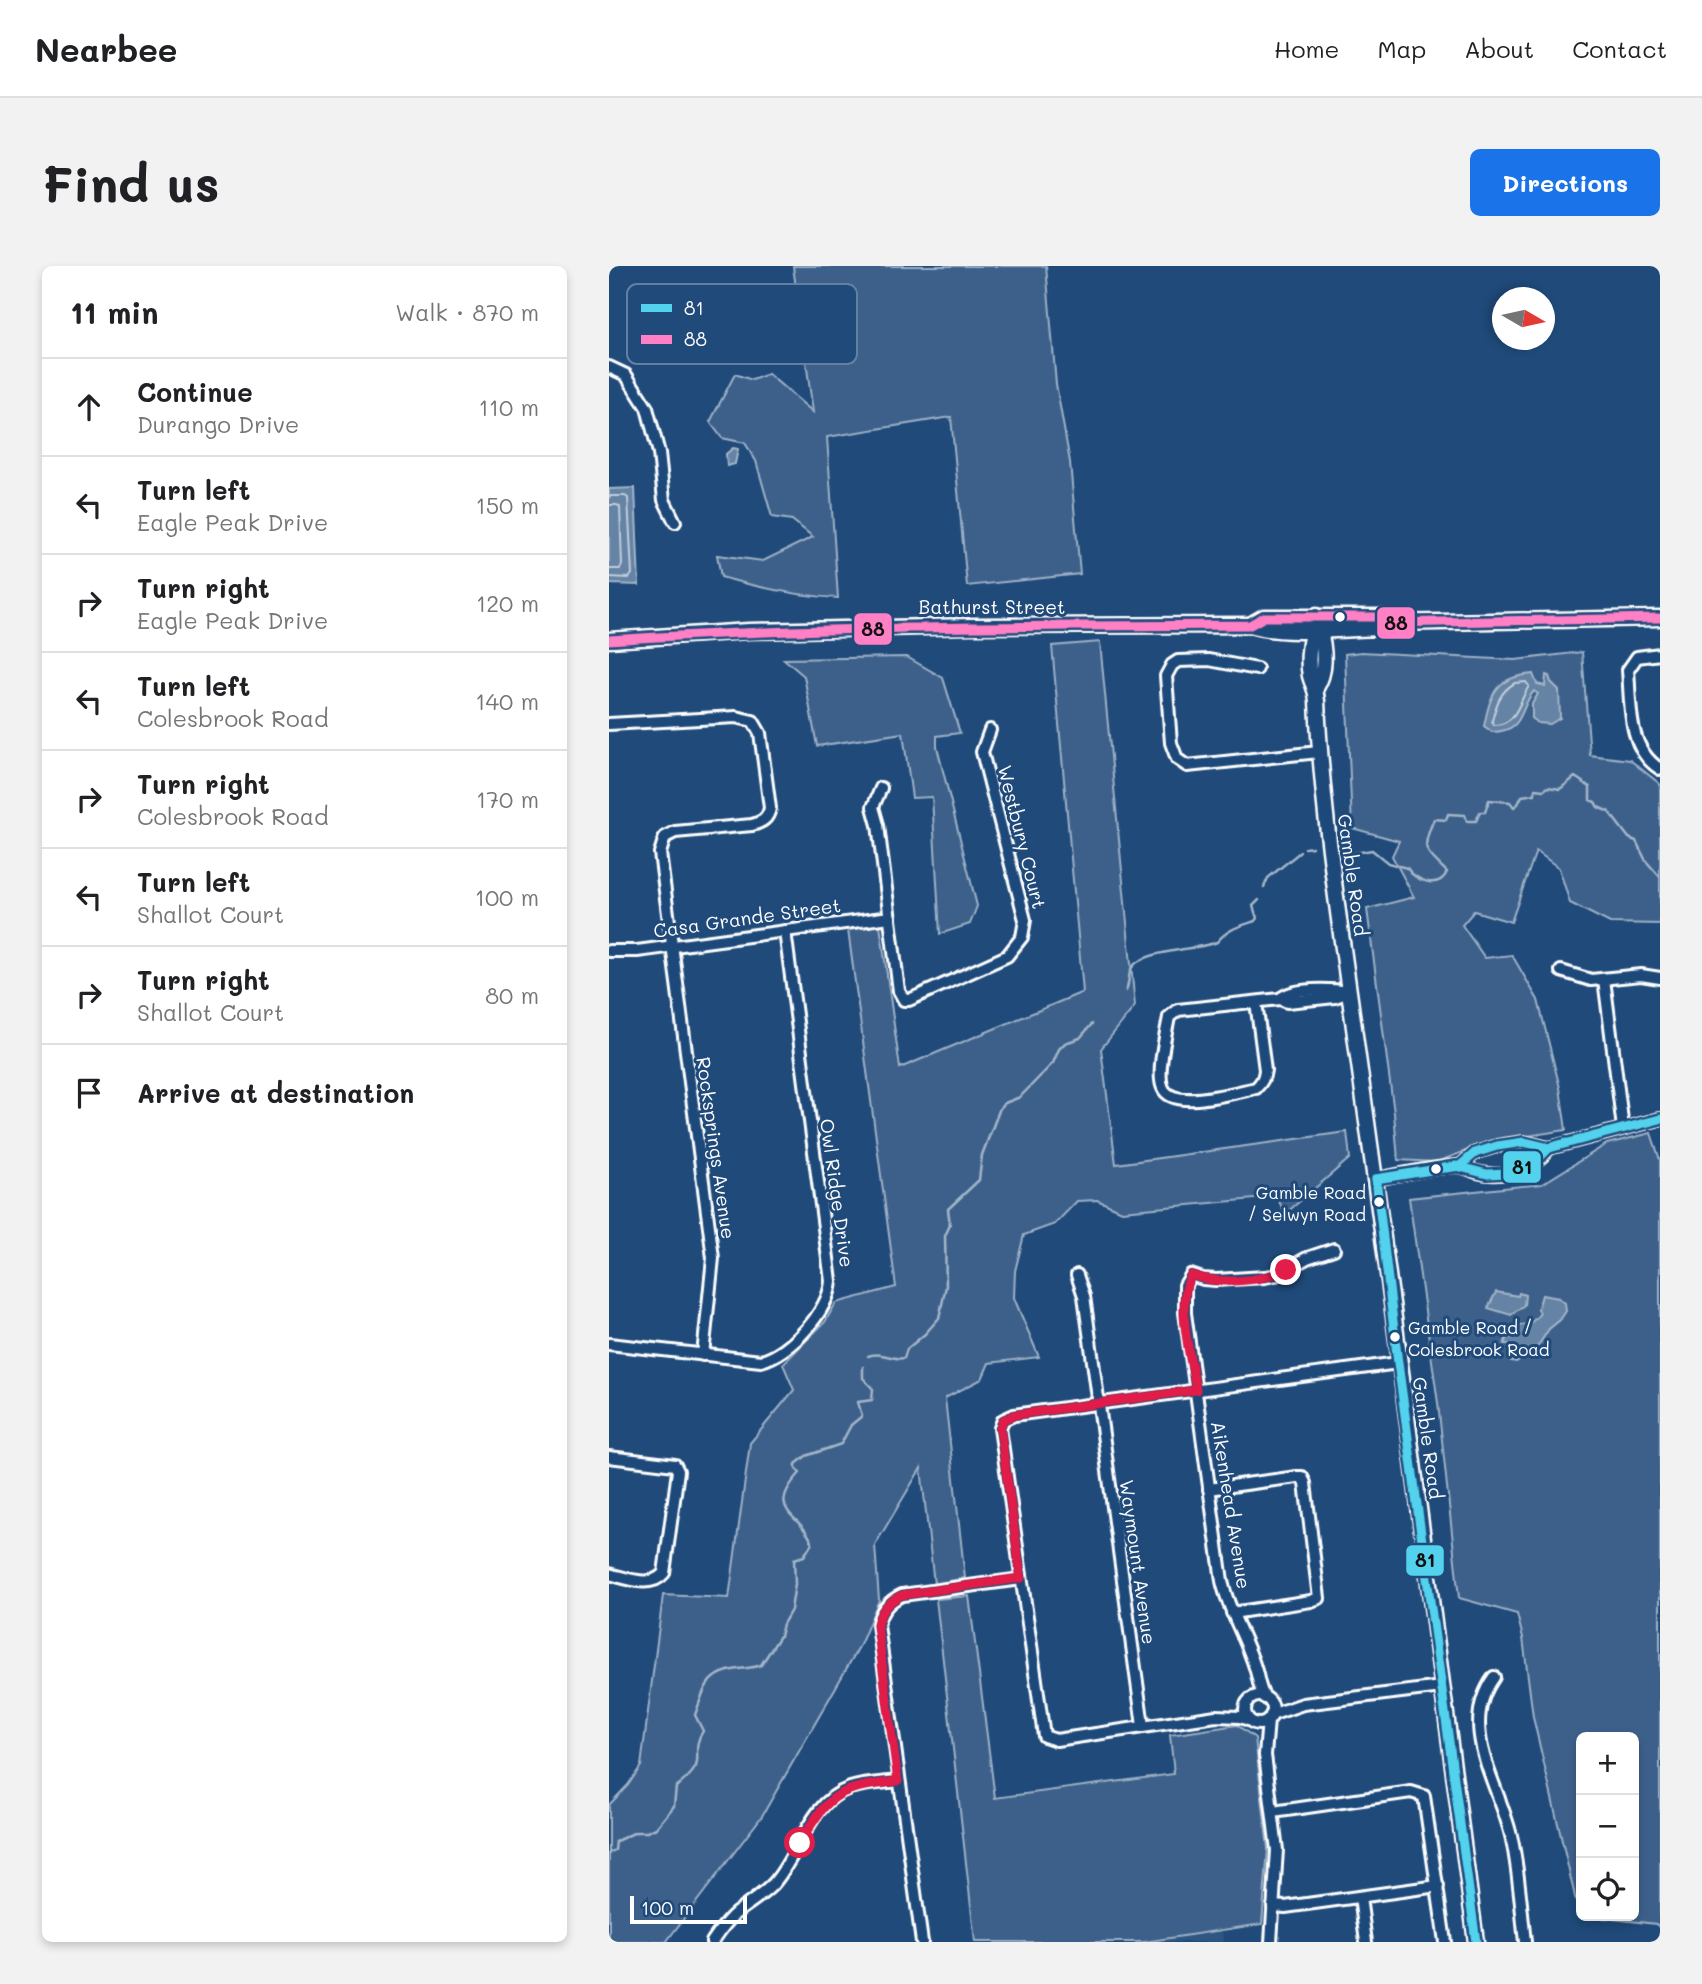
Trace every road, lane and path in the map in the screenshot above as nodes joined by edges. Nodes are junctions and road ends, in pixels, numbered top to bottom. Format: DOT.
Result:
graph roads {
  1 [pos="609,367"];
  2 [pos="675,522"];
  3 [pos="1660,618"];
  4 [pos="1316,625"];
  5 [pos="609,640"];
  6 [pos="1660,654"];
  7 [pos="1257,669"];
  8 [pos="609,724"];
  9 [pos="990,730"];
  10 [pos="1319,752"];
  11 [pos="1660,769"];
  12 [pos="881,788"];
  13 [pos="890,917"];
  14 [pos="785,931"];
  15 [pos="671,946"];
  16 [pos="609,951"];
  17 [pos="1561,971"];
  18 [pos="1660,978"];
  19 [pos="1604,979"];
  20 [pos="1349,992"];
  21 [pos="1256,1002"];
  22 [pos="1660,1119"];
  23 [pos="1623,1128"];
  24 [pos="1549,1148"];
  25 [pos="1460,1166"];
  26 [pos="1376,1179"];
  27 [pos="1335,1249"];
  28 [pos="1077,1275"];
  29 [pos="609,1344"];
  30 [pos="703,1355"];
  31 [pos="1398,1363"];
  32 [pos="1196,1390"];
  33 [pos="1099,1403"];
  34 [pos="609,1457"];
  35 [pos="1209,1489"];
  36 [pos="609,1574"];
  37 [pos="1021,1578"];
  38 [pos="1232,1613"];
  39 [pos="1252,1663"];
  40 [pos="1494,1676"];
  41 [pos="1442,1687"];
  42 [pos="1267,1700"];
  43 [pos="1248,1702"];
  44 [pos="1303,1704"];
  45 [pos="1216,1716"];
  46 [pos="1269,1718"];
  47 [pos="1250,1721"];
  48 [pos="1143,1726"];
  49 [pos="1265,1755"];
  50 [pos="898,1781"];
  51 [pos="1273,1812"];
  52 [pos="1438,1886"];
  53 [pos="1360,1897"];
  54 [pos="1273,1906"];
  55 [pos="712,1942"];
  56 [pos="922,1942"];
  57 [pos="1271,1942"];
  58 [pos="1366,1942"];
  59 [pos="1445,1942"];
  60 [pos="1476,1942"];
  61 [pos="1525,1942"];
  1 -- 2 [label="street"];
  3 -- 4 [label="main road, Bathurst Street"];
  4 -- 5 [label="main road, Bathurst Street"];
  4 -- 10 [label="main road, Gamble Road"];
  6 -- 11 [label="street"];
  7 -- 10 [label="street"];
  8 -- 15 [label="street, Rocksprings Avenue"];
  9 -- 13 [label="street, Westbury Court"];
  10 -- 20 [label="main road, Gamble Road"];
  12 -- 13 [label="street, Westbury Court"];
  13 -- 14 [label="street, Casa Grande Street"];
  14 -- 15 [label="street, Casa Grande Street"];
  14 -- 30 [label="street, Owl Ridge Drive"];
  15 -- 16 [label="street, Casa Grande Street"];
  15 -- 30 [label="street, Rocksprings Avenue"];
  17 -- 19 [label="street"];
  18 -- 19 [label="street"];
  19 -- 23 [label="street"];
  20 -- 21 [label="street"];
  20 -- 26 [label="main road, Gamble Road"];
  21 -- 21 [label="street"];
  22 -- 23 [label="street"];
  23 -- 24 [label="street"];
  24 -- 25 [label="street"];
  24 -- 25 [label="street"];
  25 -- 26 [label="street"];
  26 -- 31 [label="main road, Gamble Road"];
  27 -- 32 [label="street, Aikenhead Avenue"];
  28 -- 33 [label="street, Waymount Avenue"];
  29 -- 30 [label="street, Owl Ridge Drive"];
  31 -- 32 [label="street"];
  31 -- 41 [label="main road, Gamble Road"];
  32 -- 33 [label="street"];
  32 -- 35 [label="street, Aikenhead Avenue"];
  33 -- 37 [label="street"];
  33 -- 48 [label="street, Waymount Avenue"];
  34 -- 36 [label="street"];
  35 -- 38 [label="street, Aikenhead Avenue"];
  35 -- 38 [label="street"];
  37 -- 48 [label="street"];
  37 -- 50 [label="street"];
  38 -- 39 [label="street, Aikenhead Avenue"];
  39 -- 42 [label="street, Aikenhead Avenue"];
  39 -- 43 [label="street, Aikenhead Avenue"];
  40 -- 61 [label="street"];
  41 -- 44 [label="street"];
  41 -- 60 [label="main road, Gamble Road"];
  42 -- 43 [label="street"];
  42 -- 44 [label="street"];
  42 -- 46 [label="street"];
  43 -- 45 [label="street"];
  43 -- 47 [label="street"];
  44 -- 46 [label="street"];
  45 -- 47 [label="street"];
  45 -- 48 [label="street"];
  46 -- 47 [label="street"];
  46 -- 49 [label="street"];
  47 -- 49 [label="street"];
  49 -- 51 [label="street"];
  50 -- 55 [label="street"];
  50 -- 56 [label="street"];
  51 -- 52 [label="street"];
  51 -- 54 [label="street"];
  52 -- 53 [label="street"];
  52 -- 59 [label="street"];
  53 -- 54 [label="street"];
  53 -- 58 [label="street"];
  54 -- 57 [label="street"];
}
